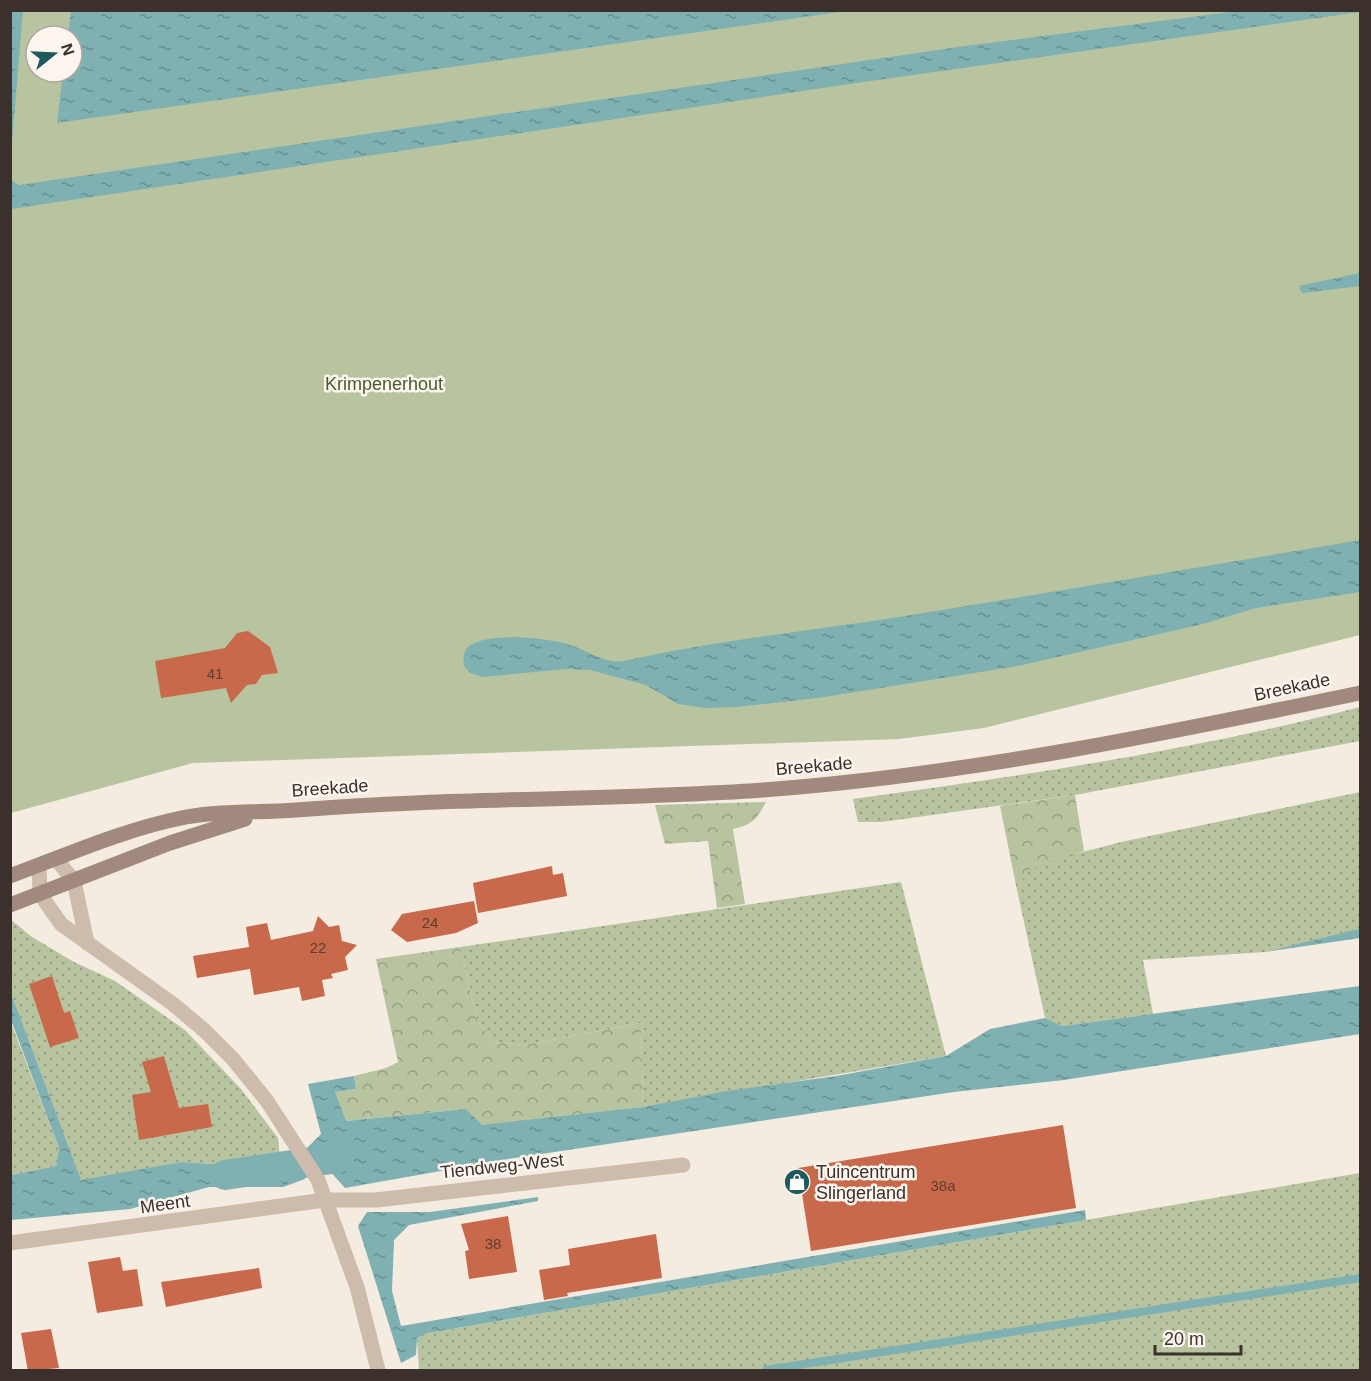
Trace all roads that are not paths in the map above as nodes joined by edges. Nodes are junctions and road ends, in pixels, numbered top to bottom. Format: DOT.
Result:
graph roads {
  1 [pos="1360,693"];
  2 [pos="265,812"];
  3 [pos="56,859"];
  4 [pos="39,866"];
  5 [pos="10,876"];
  6 [pos="74,881"];
  7 [pos="40,894"];
  8 [pos="10,905"];
  9 [pos="87,943"];
  10 [pos="683,1165"];
  11 [pos="325,1200"];
  12 [pos="10,1243"];
  13 [pos="378,1371"];
  1 -- 2 [label="main road, Breekade"];
  2 -- 3 [label="main road, Breekade"];
  2 -- 6 [label="main road, Breekade"];
  3 -- 4 [label="main road, Breekade"];
  3 -- 6 [label="street"];
  4 -- 5 [label="main road, Breekade"];
  4 -- 7 [label="street"];
  6 -- 7 [label="main road, Breekade"];
  6 -- 9 [label="street"];
  7 -- 8 [label="main road, Breekade"];
  7 -- 9 [label="street"];
  9 -- 11 [label="street"];
  10 -- 11 [label="street, Tiendweg-West"];
  11 -- 12 [label="street, Meent"];
  11 -- 13 [label="street"];
}
